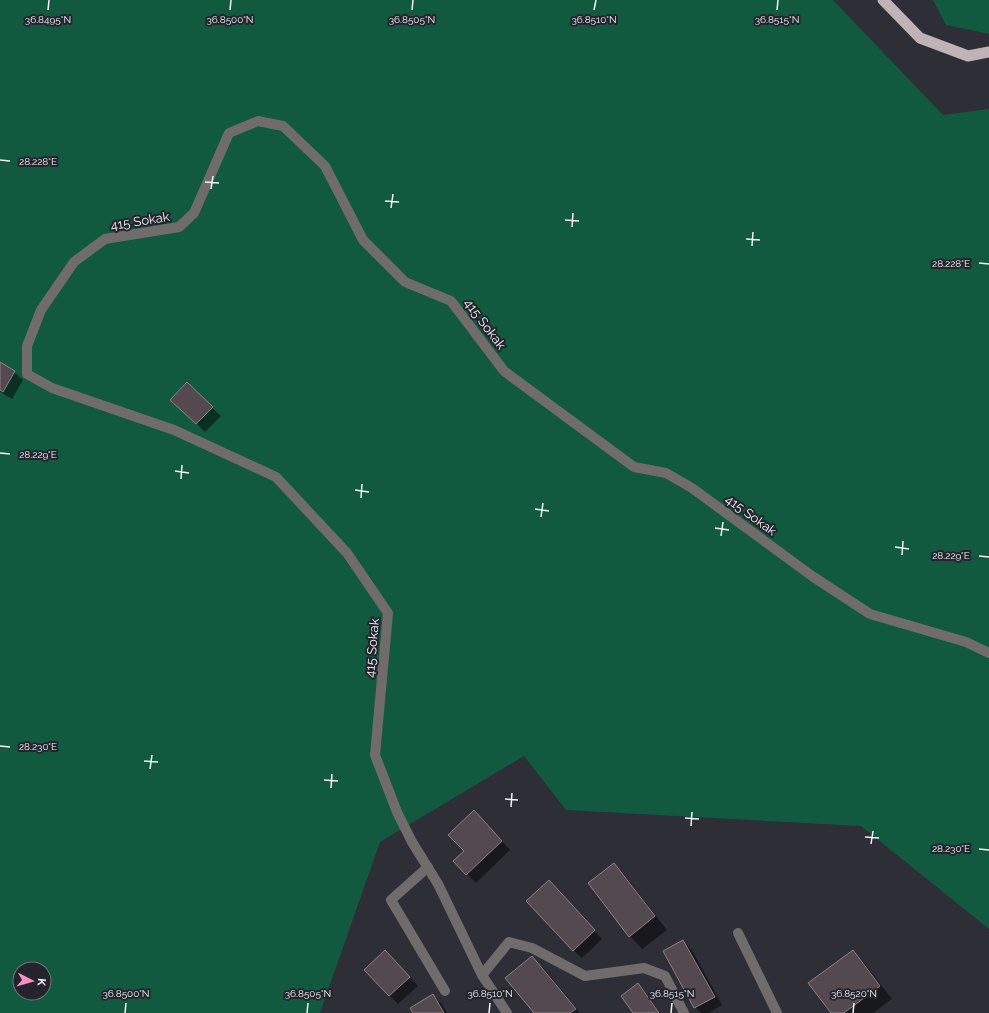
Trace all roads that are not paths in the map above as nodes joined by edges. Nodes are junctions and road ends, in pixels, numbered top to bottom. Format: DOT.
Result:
graph roads {
  1 [pos="883,0"];
  2 [pos="989,52"];
  3 [pos="989,652"];
  4 [pos="428,867"];
  5 [pos="738,933"];
  6 [pos="482,975"];
  7 [pos="445,990"];
  8 [pos="508,1013"];
  9 [pos="684,1013"];
  10 [pos="777,1013"];
  1 -- 2 [label="highway"];
  3 -- 4 [label="street, 415 Sokak"];
  4 -- 6 [label="street, 415 Sokak"];
  4 -- 7 [label="street"];
  5 -- 10 [label="street"];
  6 -- 8 [label="street, 415 Sokak"];
  6 -- 9 [label="street"];
}
